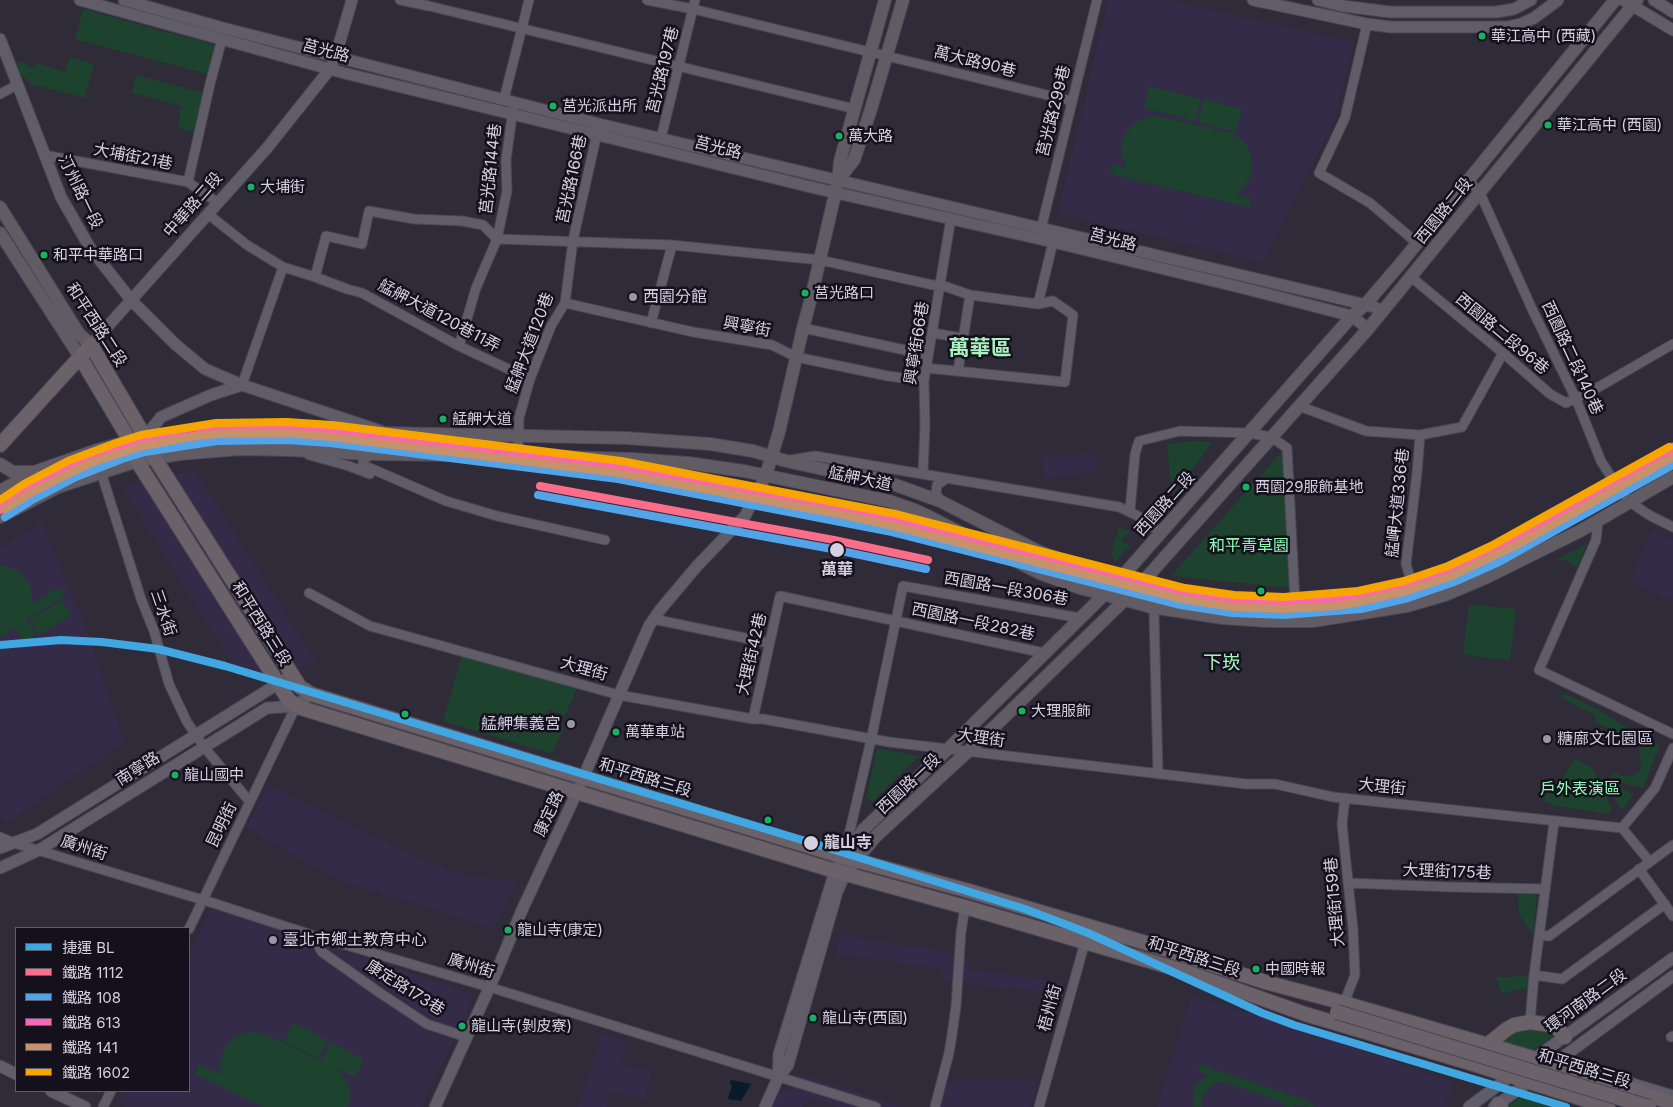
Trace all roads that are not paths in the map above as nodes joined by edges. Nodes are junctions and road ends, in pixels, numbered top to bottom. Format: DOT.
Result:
graph roads {
  1 [pos="80,0"];
  2 [pos="124,0"];
  3 [pos="352,0"];
  4 [pos="400,0"];
  5 [pos="529,0"];
  6 [pos="647,0"];
  7 [pos="885,0"];
  8 [pos="903,0"];
  9 [pos="1097,0"];
  10 [pos="1253,0"];
  11 [pos="1318,0"];
  12 [pos="1531,0"];
  13 [pos="1558,0"];
  14 [pos="1615,0"];
  15 [pos="1654,0"];
  16 [pos="1631,2"];
  17 [pos="694,5"];
  18 [pos="1673,12"];
  19 [pos="1367,24"];
  20 [pos="522,29"];
  21 [pos="1673,30"];
  22 [pos="0,39"];
  23 [pos="222,39"];
  24 [pos="871,53"];
  25 [pos="886,57"];
  26 [pos="335,58"];
  27 [pos="679,67"];
  28 [pos="330,69"];
  29 [pos="17,85"];
  30 [pos="0,94"];
  31 [pos="509,100"];
  32 [pos="1072,101"];
  33 [pos="855,109"];
  34 [pos="512,114"];
  35 [pos="598,129"];
  36 [pos="661,138"];
  37 [pos="44,155"];
  38 [pos="1468,180"];
  39 [pos="188,182"];
  40 [pos="836,187"];
  41 [pos="1480,193"];
  42 [pos="218,203"];
  43 [pos="0,208"];
  44 [pos="208,214"];
  45 [pos="951,218"];
  46 [pos="1041,229"];
  47 [pos="0,233"];
  48 [pos="496,239"];
  49 [pos="573,240"];
  50 [pos="1053,242"];
  51 [pos="1417,243"];
  52 [pos="672,245"];
  53 [pos="820,260"];
  54 [pos="282,267"];
  55 [pos="315,277"];
  56 [pos="1411,277"];
  57 [pos="941,285"];
  58 [pos="970,295"];
  59 [pos="132,301"];
  60 [pos="564,303"];
  61 [pos="1038,304"];
  62 [pos="1365,305"];
  63 [pos="1383,311"];
  64 [pos="1352,316"];
  65 [pos="651,323"];
  66 [pos="803,328"];
  67 [pos="1368,329"];
  68 [pos="933,333"];
  69 [pos="962,338"];
  70 [pos="1673,344"];
  71 [pos="91,345"];
  72 [pos="459,346"];
  73 [pos="1503,353"];
  74 [pos="928,355"];
  75 [pos="80,357"];
  76 [pos="796,357"];
  77 [pos="926,368"];
  78 [pos="958,371"];
  79 [pos="530,379"];
  80 [pos="924,381"];
  81 [pos="242,384"];
  82 [pos="1576,399"];
  83 [pos="1298,406"];
  84 [pos="387,433"];
  85 [pos="1249,433"];
  86 [pos="1420,435"];
  87 [pos="519,436"];
  88 [pos="144,437"];
  89 [pos="1271,437"];
  90 [pos="5,440"];
  91 [pos="130,441"];
  92 [pos="1673,449"];
  93 [pos="290,450"];
  94 [pos="0,452"];
  95 [pos="370,454"];
  96 [pos="518,456"];
  97 [pos="772,456"];
  98 [pos="154,457"];
  99 [pos="137,461"];
  100 [pos="786,461"];
  101 [pos="0,464"];
  102 [pos="37,471"];
  103 [pos="101,472"];
  104 [pos="923,473"];
  105 [pos="766,476"];
  106 [pos="1673,476"];
  107 [pos="947,478"];
  108 [pos="400,481"];
  109 [pos="1615,483"];
  110 [pos="0,491"];
  111 [pos="940,501"];
  112 [pos="1630,502"];
  113 [pos="1130,511"];
  114 [pos="0,517"];
  115 [pos="1598,521"];
  116 [pos="1673,527"];
  117 [pos="1160,532"];
  118 [pos="606,540"];
  119 [pos="1120,579"];
  120 [pos="1412,584"];
  121 [pos="1132,592"];
  122 [pos="309,593"];
  123 [pos="1104,595"];
  124 [pos="780,596"];
  125 [pos="1295,602"];
  126 [pos="1415,604"];
  127 [pos="1151,607"];
  128 [pos="1080,618"];
  129 [pos="653,619"];
  130 [pos="896,621"];
  131 [pos="770,643"];
  132 [pos="1044,653"];
  133 [pos="292,675"];
  134 [pos="278,684"];
  135 [pos="311,694"];
  136 [pos="619,695"];
  137 [pos="296,706"];
  138 [pos="753,719"];
  139 [pos="1673,734"];
  140 [pos="196,735"];
  141 [pos="871,740"];
  142 [pos="204,747"];
  143 [pos="948,749"];
  144 [pos="968,751"];
  145 [pos="1672,752"];
  146 [pos="1158,774"];
  147 [pos="584,777"];
  148 [pos="577,792"];
  149 [pos="1345,798"];
  150 [pos="250,802"];
  151 [pos="1554,822"];
  152 [pos="1622,828"];
  153 [pos="0,837"];
  154 [pos="14,843"];
  155 [pos="1673,845"];
  156 [pos="0,848"];
  157 [pos="39,850"];
  158 [pos="849,858"];
  159 [pos="1650,862"];
  160 [pos="0,868"];
  161 [pos="1639,870"];
  162 [pos="840,872"];
  163 [pos="1348,882"];
  164 [pos="1545,889"];
  165 [pos="203,900"];
  166 [pos="1665,904"];
  167 [pos="966,907"];
  168 [pos="1673,916"];
  169 [pos="1070,921"];
  170 [pos="190,927"];
  171 [pos="312,935"];
  172 [pos="1540,936"];
  173 [pos="1084,942"];
  174 [pos="1673,958"];
  175 [pos="1534,975"];
  176 [pos="1673,976"];
  177 [pos="489,987"];
  178 [pos="1260,998"];
  179 [pos="1340,1008"];
  180 [pos="1530,1022"];
  181 [pos="466,1037"];
  182 [pos="1565,1037"];
  183 [pos="1487,1045"];
  184 [pos="1534,1059"];
  185 [pos="1553,1064"];
  186 [pos="0,1066"];
  187 [pos="15,1074"];
  188 [pos="1511,1076"];
  189 [pos="778,1078"];
  190 [pos="1612,1081"];
  191 [pos="1528,1082"];
  192 [pos="53,1092"];
  193 [pos="110,1092"];
  194 [pos="1673,1095"];
  195 [pos="1647,1100"];
  196 [pos="1569,1102"];
  197 [pos="1673,1103"];
  198 [pos="1498,1106"];
  199 [pos="85,1107"];
  200 [pos="103,1107"];
  201 [pos="435,1107"];
  202 [pos="765,1107"];
  203 [pos="876,1107"];
  204 [pos="935,1107"];
  205 [pos="1038,1107"];
  206 [pos="1469,1107"];
  207 [pos="1607,1107"];
  1 -- 23 [label="street, 莒光路"];
  2 -- 26 [label="street, 莒光路"];
  3 -- 26 [label="street, 中華路二段"];
  4 -- 20 [label="street"];
  5 -- 20 [label="street, 莒光路144巷"];
  6 -- 17 [label="street, 萬大路90巷"];
  7 -- 24 [label="main road"];
  8 -- 25 [label="main road"];
  9 -- 32 [label="street, 莒光路299巷"];
  10 -- 19 [label="street"];
  11 -- 12 [label="street"];
  13 -- 19 [label="street"];
  14 -- 38 [label="main road, 西園路二段"];
  15 -- 18 [label="street"];
  16 -- 21 [label="street"];
  16 -- 41 [label="main road, 西園路二段"];
  17 -- 24 [label="street, 萬大路90巷"];
  17 -- 27 [label="street, 莒光路197巷"];
  19 -- 51 [label="street"];
  20 -- 27 [label="street"];
  20 -- 31 [label="street, 莒光路144巷"];
  22 -- 29 [label="street, 汀州路一段"];
  23 -- 28 [label="street, 莒光路"];
  23 -- 39 [label="street"];
  24 -- 25 [label="street, 萬大路90巷"];
  24 -- 33 [label="main road"];
  25 -- 32 [label="street, 萬大路90巷"];
  25 -- 40 [label="main road"];
  26 -- 28 [label="street, 中華路二段"];
  26 -- 31 [label="street, 莒光路"];
  27 -- 33 [label="street"];
  27 -- 36 [label="street, 莒光路197巷"];
  28 -- 34 [label="street, 莒光路"];
  28 -- 42 [label="street, 中華路二段"];
  29 -- 30 [label="street"];
  29 -- 37 [label="street, 汀州路一段"];
  31 -- 34 [label="street, 莒光路144巷"];
  31 -- 35 [label="street, 莒光路"];
  32 -- 46 [label="street, 莒光路299巷"];
  33 -- 40 [label="main road"];
  34 -- 35 [label="street, 莒光路"];
  34 -- 48 [label="street, 莒光路144巷"];
  35 -- 36 [label="street, 莒光路"];
  35 -- 40 [label="street, 莒光路"];
  35 -- 49 [label="street, 莒光路166巷"];
  36 -- 40 [label="street, 莒光路"];
  37 -- 39 [label="street, 大埔街21巷"];
  37 -- 59 [label="street, 汀州路一段"];
  38 -- 41 [label="street, 西園路二段140巷"];
  38 -- 51 [label="main road, 西園路二段"];
  39 -- 42 [label="street"];
  40 -- 45 [label="street, 莒光路"];
  40 -- 46 [label="street, 莒光路"];
  40 -- 53 [label="main road"];
  41 -- 56 [label="main road, 西園路二段"];
  41 -- 82 [label="street, 西園路二段140巷"];
  42 -- 44 [label="street, 中華路二段"];
  43 -- 71 [label="main road, 和平西路二段"];
  44 -- 54 [label="street"];
  44 -- 59 [label="street, 中華路二段"];
  45 -- 50 [label="street, 莒光路"];
  45 -- 57 [label="street, 興寧街66巷"];
  46 -- 62 [label="street, 莒光路"];
  47 -- 75 [label="main road, 和平西路二段"];
  48 -- 49 [label="street"];
  48 -- 55 [label="street"];
  48 -- 72 [label="street, 莒光路144巷"];
  49 -- 52 [label="street"];
  49 -- 60 [label="street, 艋舺大道120巷"];
  50 -- 61 [label="street"];
  50 -- 64 [label="street, 莒光路"];
  51 -- 62 [label="main road, 西園路二段"];
  52 -- 53 [label="street"];
  52 -- 65 [label="street"];
  53 -- 57 [label="street"];
  53 -- 66 [label="main road"];
  54 -- 55 [label="street, 艋舺大道120巷11弄"];
  54 -- 81 [label="street"];
  55 -- 72 [label="street, 艋舺大道120巷11弄"];
  56 -- 63 [label="main road, 西園路二段"];
  56 -- 73 [label="street, 西園路二段96巷"];
  57 -- 58 [label="street"];
  57 -- 68 [label="street, 興寧街66巷"];
  58 -- 61 [label="street"];
  58 -- 69 [label="street"];
  59 -- 71 [label="street, 中華路二段"];
  59 -- 81 [label="street, 汀州路一段"];
  60 -- 65 [label="street, 興寧街"];
  60 -- 79 [label="street, 艋舺大道120巷"];
  61 -- 78 [label="street"];
  62 -- 63 [label="street, 莒光路"];
  62 -- 64 [label="main road, 西園路二段"];
  63 -- 67 [label="main road, 西園路二段"];
  64 -- 67 [label="street"];
  64 -- 85 [label="main road, 西園路二段"];
  65 -- 76 [label="street, 興寧街"];
  66 -- 74 [label="street"];
  66 -- 76 [label="main road"];
  67 -- 83 [label="main road, 西園路二段"];
  68 -- 69 [label="street"];
  68 -- 74 [label="street, 興寧街66巷"];
  69 -- 78 [label="street"];
  70 -- 82 [label="street"];
  71 -- 75 [label="main road, 中華路二段"];
  71 -- 88 [label="main road, 和平西路二段"];
  72 -- 79 [label="street, 艋舺大道120巷11弄"];
  73 -- 82 [label="street, 西園路二段96巷"];
  73 -- 86 [label="street"];
  74 -- 77 [label="street, 興寧街66巷"];
  75 -- 90 [label="main road, 中華路二段"];
  75 -- 91 [label="main road, 和平西路二段"];
  76 -- 80 [label="street, 興寧街"];
  76 -- 97 [label="main road"];
  77 -- 78 [label="street"];
  77 -- 80 [label="street, 興寧街66巷"];
  79 -- 87 [label="street, 艋舺大道120巷"];
  80 -- 104 [label="street, 興寧街66巷"];
  81 -- 84 [label="street, 汀州路一段"];
  81 -- 88 [label="street"];
  82 -- 109 [label="street, 西園路二段140巷"];
  83 -- 86 [label="street"];
  83 -- 89 [label="main road, 西園路二段"];
  84 -- 87 [label="main road, 艋舺大道"];
  84 -- 88 [label="main road, 艋舺大道"];
  85 -- 89 [label="street"];
  85 -- 113 [label="street"];
  85 -- 117 [label="main road, 西園路二段"];
  86 -- 120 [label="street, 艋岬大道336巷"];
  87 -- 96 [label="street, 艋舺大道120巷"];
  87 -- 97 [label="main road, 艋舺大道"];
  88 -- 91 [label="main road, 艋舺大道"];
  88 -- 98 [label="main road, 和平西路三段"];
  89 -- 121 [label="main road, 西園路二段"];
  89 -- 125 [label="street"];
  90 -- 94 [label="main road, 中華路二段"];
  91 -- 99 [label="main road, 和平西路三段"];
  91 -- 102 [label="main road, 艋舺大道"];
  92 -- 109 [label="main road, 艋舺大道"];
  93 -- 95 [label="main road, 艋舺大道"];
  93 -- 98 [label="main road, 艋舺大道"];
  93 -- 108 [label="street"];
  95 -- 96 [label="main road, 艋舺大道"];
  95 -- 108 [label="street"];
  96 -- 105 [label="main road, 艋舺大道"];
  97 -- 100 [label="main road, 艋舺大道"];
  97 -- 105 [label="main road"];
  98 -- 99 [label="main road, 艋舺大道"];
  98 -- 133 [label="main road, 和平西路三段"];
  99 -- 103 [label="main road, 艋舺大道"];
  99 -- 134 [label="main road, 和平西路三段"];
  100 -- 104 [label="street, 艋舺大道"];
  100 -- 111 [label="main road, 艋舺大道"];
  101 -- 102 [label="main road"];
  102 -- 110 [label="main road, 艋舺大道"];
  103 -- 114 [label="main road, 艋舺大道"];
  103 -- 140 [label="street, 三水街"];
  104 -- 107 [label="street, 艋舺大道"];
  105 -- 123 [label="main road, 艋舺大道"];
  105 -- 129 [label="street, 康定路"];
  106 -- 112 [label="main road, 艋舺大道"];
  107 -- 111 [label="street"];
  107 -- 113 [label="street, 艋舺大道"];
  108 -- 118 [label="street"];
  109 -- 112 [label="street, 西園路二段140巷"];
  109 -- 120 [label="main road, 艋舺大道"];
  111 -- 119 [label="main road, 艋舺大道"];
  112 -- 115 [label="main road, 艋舺大道"];
  112 -- 116 [label="street, 西園路二段140巷"];
  113 -- 117 [label="street, 艋舺大道"];
  115 -- 126 [label="main road, 艋舺大道"];
  115 -- 139 [label="street"];
  117 -- 119 [label="main road, 西園路二段"];
  119 -- 121 [label="main road, 艋舺大道"];
  119 -- 123 [label="main road, 西園路二段"];
  120 -- 125 [label="main road, 艋舺大道"];
  120 -- 126 [label="street, 艋岬大道336巷"];
  121 -- 123 [label="main road, 艋舺大道"];
  121 -- 125 [label="main road, 艋舺大道"];
  121 -- 127 [label="main road, 艋舺大道"];
  121 -- 144 [label="main road, 西園路一段"];
  122 -- 136 [label="street, 大理街"];
  123 -- 128 [label="main road, 西園路一段"];
  124 -- 130 [label="street, 西園路一段282巷"];
  124 -- 131 [label="street, 大理街42巷"];
  126 -- 127 [label="main road, 艋舺大道"];
  127 -- 146 [label="street"];
  128 -- 130 [label="street, 西園路一段306巷"];
  128 -- 132 [label="main road, 西園路一段"];
  129 -- 131 [label="street"];
  129 -- 136 [label="street, 康定路"];
  130 -- 132 [label="street, 西園路一段282巷"];
  130 -- 141 [label="street, 西園路一段"];
  131 -- 138 [label="street, 大理街42巷"];
  132 -- 143 [label="main road, 西園路一段"];
  133 -- 134 [label="street, 南寧路"];
  133 -- 135 [label="main road, 和平西路三段"];
  134 -- 137 [label="main road, 和平西路三段"];
  134 -- 140 [label="street, 南寧路"];
  135 -- 137 [label="street"];
  135 -- 147 [label="main road, 和平西路三段"];
  136 -- 138 [label="street, 大理街"];
  136 -- 147 [label="street, 康定路"];
  137 -- 142 [label="street, 南寧路"];
  137 -- 148 [label="main road, 和平西路三段"];
  137 -- 150 [label="street, 昆明街"];
  138 -- 141 [label="street, 大理街"];
  140 -- 142 [label="street, 三水街"];
  140 -- 154 [label="street, 南寧路"];
  141 -- 143 [label="street, 大理街"];
  141 -- 158 [label="street, 西園路一段"];
  142 -- 150 [label="street, 三水街"];
  142 -- 157 [label="street, 南寧路"];
  143 -- 144 [label="street, 大理街"];
  143 -- 158 [label="main road, 西園路一段"];
  144 -- 146 [label="street, 大理街"];
  144 -- 158 [label="main road, 西園路一段"];
  145 -- 152 [label="street"];
  146 -- 149 [label="street, 大理街"];
  147 -- 148 [label="street, 康定路"];
  147 -- 158 [label="main road, 和平西路三段"];
  148 -- 162 [label="main road, 和平西路三段"];
  148 -- 177 [label="street, 康定路"];
  149 -- 151 [label="street, 大理街"];
  149 -- 163 [label="street, 大理街159巷"];
  150 -- 165 [label="street, 昆明街"];
  151 -- 152 [label="street, 大理街"];
  151 -- 164 [label="street"];
  152 -- 159 [label="street"];
  153 -- 154 [label="street, 廣州街"];
  154 -- 156 [label="street, 南寧路"];
  154 -- 157 [label="street, 廣州街"];
  155 -- 159 [label="street"];
  157 -- 160 [label="street, 南寧路"];
  157 -- 165 [label="street, 廣州街"];
  158 -- 162 [label="main road, 西園路一段"];
  158 -- 169 [label="main road, 和平西路三段"];
  159 -- 161 [label="street"];
  161 -- 166 [label="street"];
  161 -- 172 [label="street"];
  162 -- 167 [label="main road, 和平西路三段"];
  162 -- 189 [label="street, 西園路一段"];
  163 -- 164 [label="street, 大理街175巷"];
  163 -- 179 [label="street, 大理街159巷"];
  164 -- 172 [label="street"];
  165 -- 170 [label="street, 昆明街"];
  165 -- 171 [label="street, 廣州街"];
  166 -- 168 [label="street"];
  166 -- 175 [label="street"];
  167 -- 173 [label="main road, 和平西路三段"];
  167 -- 204 [label="street"];
  169 -- 173 [label="street"];
  169 -- 179 [label="main road, 和平西路三段"];
  171 -- 177 [label="street, 廣州街"];
  171 -- 181 [label="street, 康定路173巷"];
  172 -- 175 [label="street"];
  173 -- 178 [label="main road, 和平西路三段"];
  173 -- 205 [label="street, 梧州街"];
  174 -- 182 [label="street, 環河南路二段"];
  175 -- 180 [label="street"];
  176 -- 185 [label="street, 環河南路二段"];
  177 -- 181 [label="street, 康定路"];
  177 -- 189 [label="street, 廣州街"];
  178 -- 179 [label="main road, 和平西路三段"];
  178 -- 188 [label="main road, 和平西路三段"];
  179 -- 183 [label="main road, 和平西路三段"];
  179 -- 195 [label="main road, 和平西路三段, bridge"];
  180 -- 182 [label="main road"];
  180 -- 183 [label="main road"];
  181 -- 201 [label="street, 康定路"];
  182 -- 184 [label="street, 環河南路二段"];
  183 -- 184 [label="main road, 和平西路三段"];
  184 -- 185 [label="main road, 和平西路三段"];
  184 -- 188 [label="street, 環河南路二段"];
  185 -- 190 [label="main road, 和平西路三段"];
  185 -- 191 [label="street, 環河南路二段"];
  186 -- 187 [label="street"];
  188 -- 191 [label="main road, 和平西路三段"];
  188 -- 206 [label="street, 環河南路二段"];
  189 -- 202 [label="street, 西園路一段"];
  189 -- 203 [label="street, 廣州街"];
  190 -- 194 [label="street, 和平西路三段"];
  190 -- 195 [label="main road, 和平西路三段"];
  191 -- 196 [label="main road, 和平西路三段"];
  191 -- 198 [label="street, 環河南路二段"];
  192 -- 199 [label="street"];
  193 -- 200 [label="street"];
  195 -- 197 [label="main road"];
  196 -- 207 [label="main road, 和平西路三段"];
}
